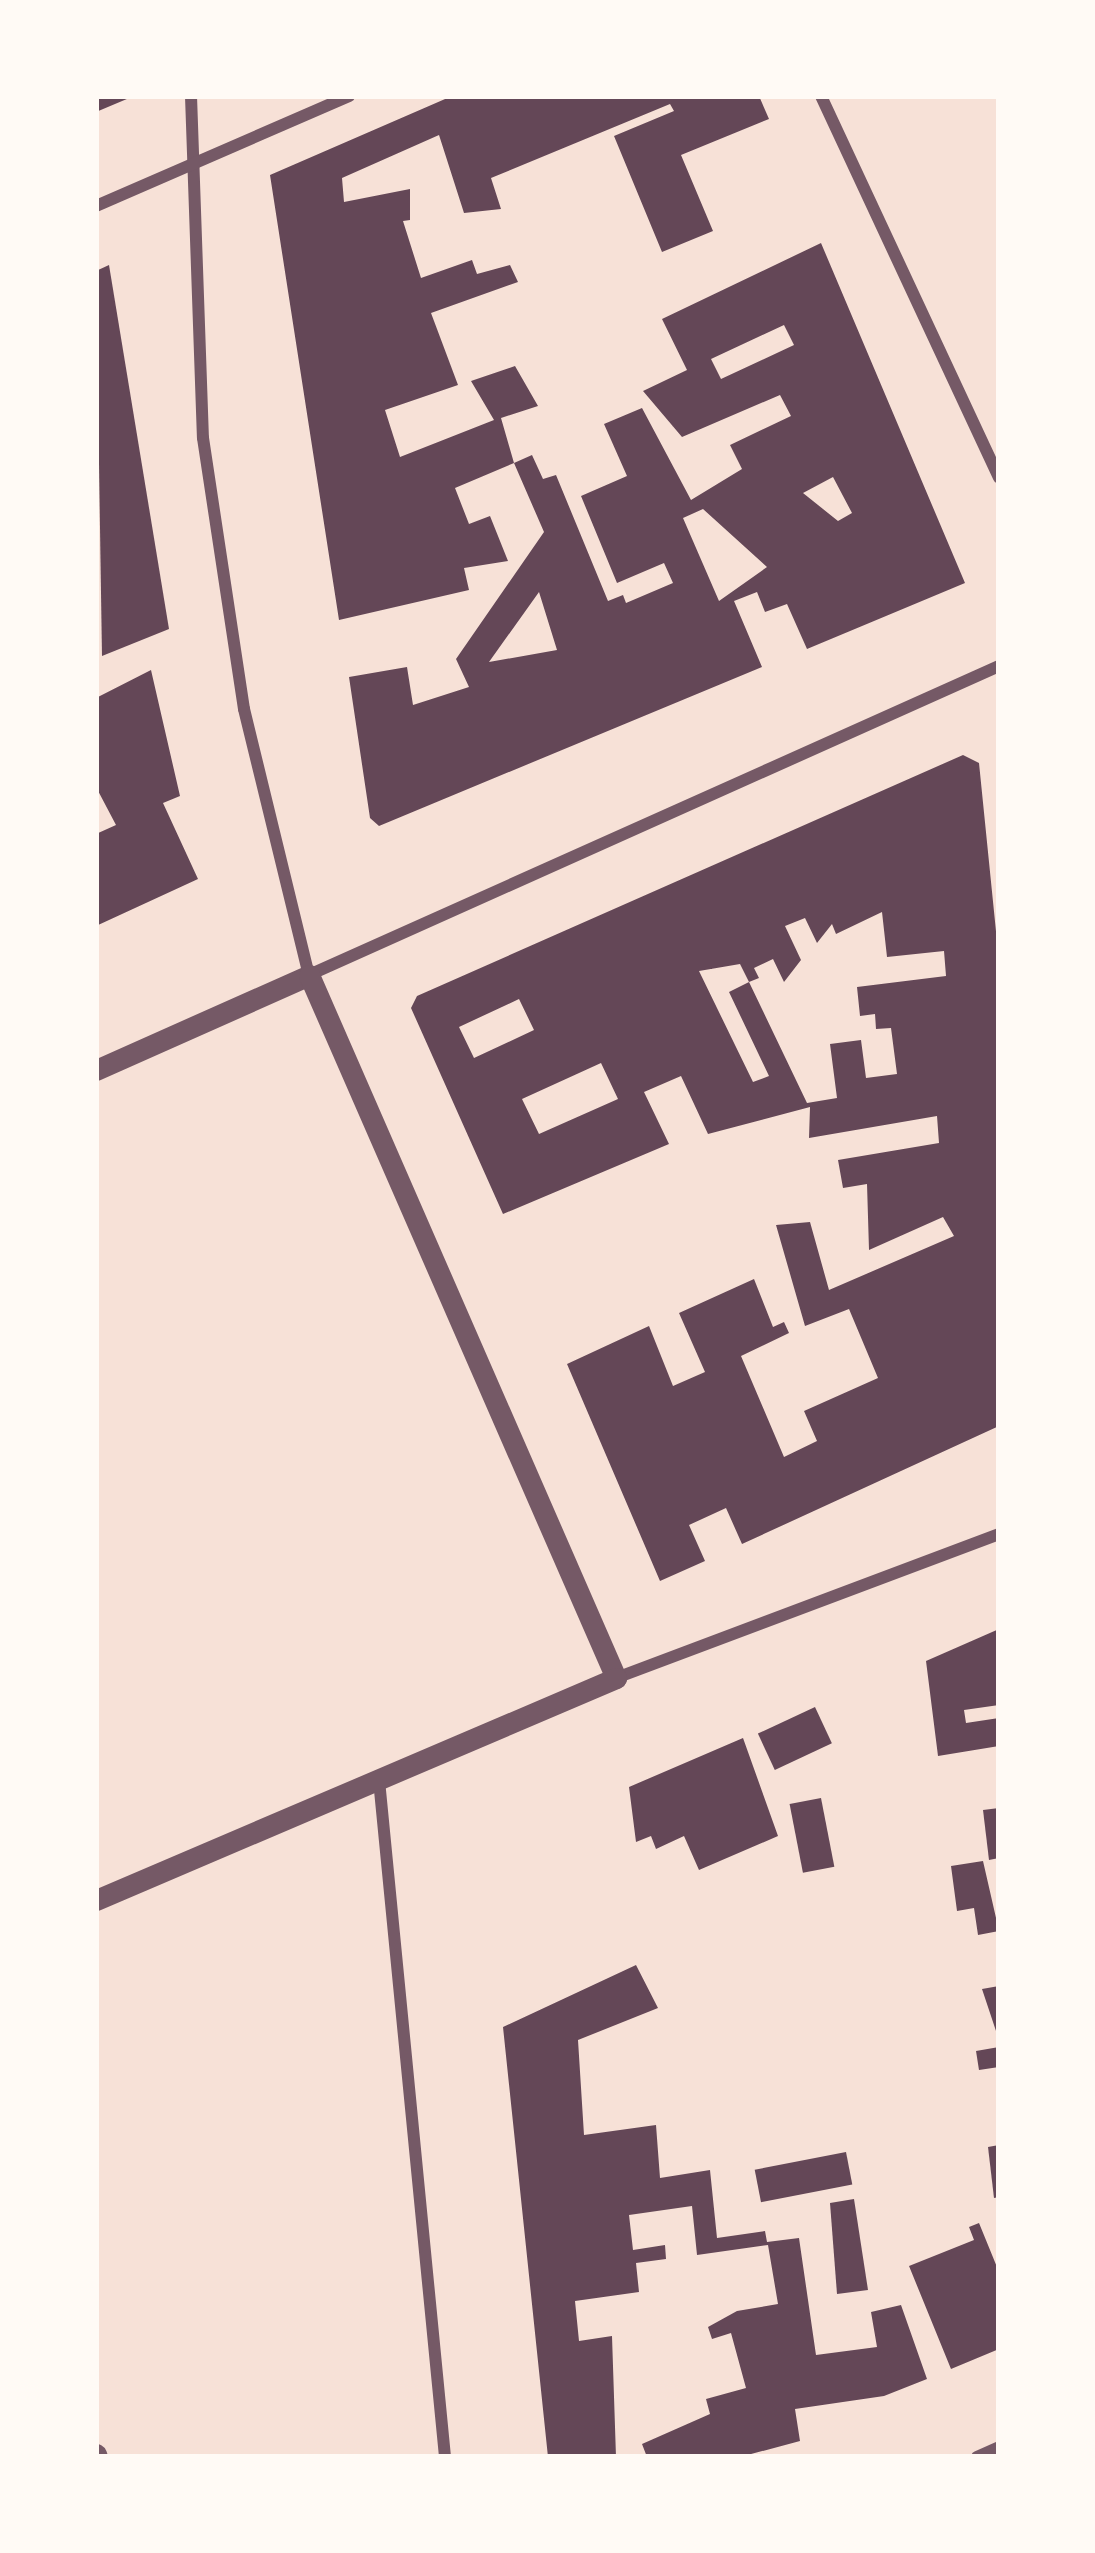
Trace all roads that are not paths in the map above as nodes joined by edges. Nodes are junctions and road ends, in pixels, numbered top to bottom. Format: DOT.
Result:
graph roads {
  1 [pos="191,96"];
  2 [pos="349,96"];
  3 [pos="821,96"];
  4 [pos="188,164"];
  5 [pos="96,206"];
  6 [pos="999,477"];
  7 [pos="999,666"];
  8 [pos="309,975"];
  9 [pos="96,1070"];
  10 [pos="999,1534"];
  11 [pos="616,1678"];
  12 [pos="379,1780"];
  13 [pos="96,1900"];
  14 [pos="999,2447"];
  15 [pos="445,2457"];
  16 [pos="977,2457"];
  1 -- 4 [label="street"];
  2 -- 4 [label="street"];
  3 -- 6 [label="street"];
  4 -- 5 [label="street"];
  4 -- 8 [label="street"];
  7 -- 8 [label="street"];
  8 -- 9 [label="street"];
  8 -- 11 [label="street"];
  10 -- 11 [label="street"];
  11 -- 12 [label="street"];
  12 -- 13 [label="street"];
  12 -- 15 [label="street"];
  14 -- 16 [label="street"];
}
